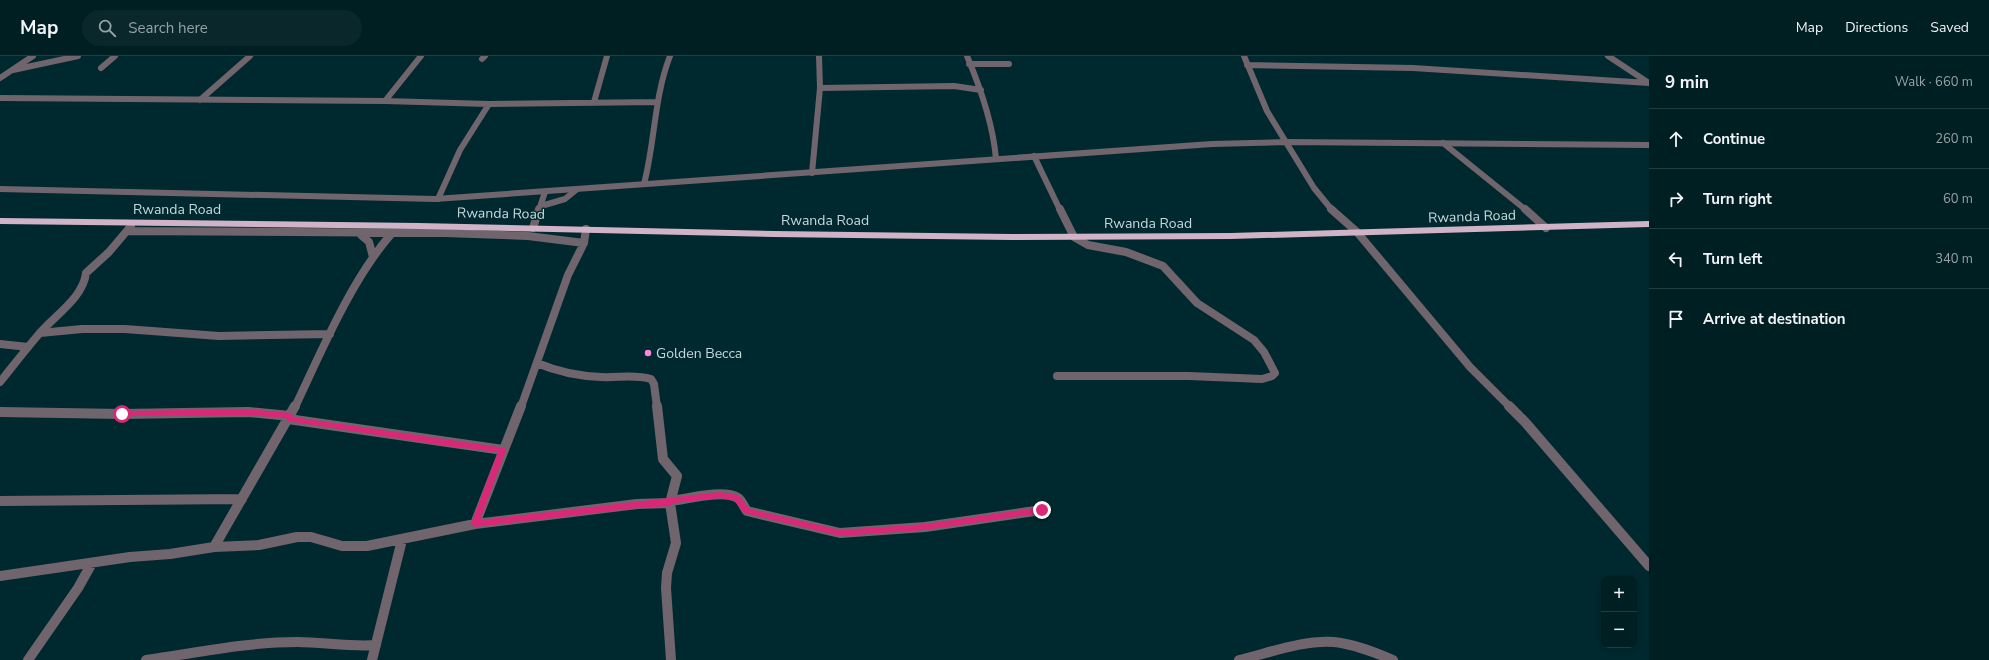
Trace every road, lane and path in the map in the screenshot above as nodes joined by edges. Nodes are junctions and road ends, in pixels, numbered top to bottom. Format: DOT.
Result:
graph roads {
  1 [pos="33,56"];
  2 [pos="78,56"];
  3 [pos="115,56"];
  4 [pos="250,56"];
  5 [pos="421,56"];
  6 [pos="607,56"];
  7 [pos="670,56"];
  8 [pos="819,56"];
  9 [pos="967,56"];
  10 [pos="1244,56"];
  11 [pos="1608,56"];
  12 [pos="71,57"];
  13 [pos="969,64"];
  14 [pos="1009,64"];
  15 [pos="1247,65"];
  16 [pos="100,68"];
  17 [pos="13,70"];
  18 [pos="0,78"];
  19 [pos="1649,83"];
  20 [pos="820,88"];
  21 [pos="981,90"];
  22 [pos="0,98"];
  23 [pos="200,100"];
  24 [pos="385,101"];
  25 [pos="594,102"];
  26 [pos="657,102"];
  27 [pos="489,104"];
  28 [pos="1286,142"];
  29 [pos="1443,144"];
  30 [pos="1649,145"];
  31 [pos="1034,156"];
  32 [pos="996,159"];
  33 [pos="812,173"];
  34 [pos="644,184"];
  35 [pos="0,189"];
  36 [pos="576,190"];
  37 [pos="546,192"];
  38 [pos="438,199"];
  39 [pos="541,206"];
  40 [pos="0,221"];
  41 [pos="135,222"];
  42 [pos="1649,224"];
  43 [pos="533,228"];
  44 [pos="1546,228"];
  45 [pos="586,229"];
  46 [pos="128,230"];
  47 [pos="358,232"];
  48 [pos="1357,232"];
  49 [pos="392,233"];
  50 [pos="1074,237"];
  51 [pos="584,243"];
  52 [pos="373,256"];
  53 [pos="40,333"];
  54 [pos="330,334"];
  55 [pos="0,344"];
  56 [pos="28,347"];
  57 [pos="538,363"];
  58 [pos="1057,376"];
  59 [pos="0,382"];
  60 [pos="0,412"];
  61 [pos="289,417"];
  62 [pos="503,450"];
  63 [pos="242,499"];
  64 [pos="0,501"];
  65 [pos="671,502"];
  66 [pos="1042,510"];
  67 [pos="475,524"];
  68 [pos="402,540"];
  69 [pos="214,547"];
  70 [pos="92,563"];
  71 [pos="1649,566"];
  72 [pos="0,576"];
  73 [pos="376,645"];
  74 [pos="28,660"];
  75 [pos="146,660"];
  76 [pos="372,660"];
  77 [pos="671,660"];
  78 [pos="1239,660"];
  79 [pos="1393,660"];
  1 -- 17 [label="street"];
  2 -- 12 [label="street"];
  3 -- 16 [label="street"];
  4 -- 23 [label="street"];
  5 -- 24 [label="street"];
  6 -- 25 [label="street"];
  7 -- 26 [label="street"];
  8 -- 20 [label="street"];
  9 -- 13 [label="street"];
  10 -- 15 [label="street"];
  11 -- 19 [label="street"];
  12 -- 17 [label="street"];
  13 -- 14 [label="street"];
  13 -- 21 [label="street"];
  15 -- 19 [label="street"];
  15 -- 28 [label="street"];
  17 -- 18 [label="street"];
  20 -- 21 [label="street"];
  20 -- 33 [label="street"];
  21 -- 32 [label="street"];
  22 -- 23 [label="street"];
  23 -- 24 [label="street"];
  24 -- 27 [label="street"];
  25 -- 26 [label="street"];
  25 -- 27 [label="street"];
  26 -- 34 [label="street"];
  27 -- 38 [label="street"];
  28 -- 29 [label="street"];
  28 -- 31 [label="street"];
  28 -- 48 [label="street"];
  29 -- 30 [label="street"];
  29 -- 44 [label="street"];
  31 -- 32 [label="street"];
  31 -- 50 [label="street"];
  32 -- 33 [label="street"];
  33 -- 34 [label="street"];
  34 -- 36 [label="street"];
  35 -- 38 [label="street"];
  36 -- 37 [label="street"];
  36 -- 39 [label="street"];
  37 -- 38 [label="street"];
  37 -- 39 [label="street"];
  39 -- 43 [label="street"];
  40 -- 41 [label="highway, Rwanda Road"];
  41 -- 43 [label="highway, Rwanda Road"];
  41 -- 46 [label="street"];
  42 -- 44 [label="highway, Rwanda Road"];
  43 -- 45 [label="highway, Rwanda Road"];
  44 -- 48 [label="highway, Rwanda Road"];
  45 -- 50 [label="highway, Rwanda Road"];
  45 -- 51 [label="street"];
  46 -- 47 [label="street"];
  46 -- 53 [label="street"];
  47 -- 49 [label="street"];
  47 -- 52 [label="street"];
  48 -- 50 [label="highway, Rwanda Road"];
  48 -- 71 [label="street"];
  49 -- 51 [label="street"];
  49 -- 52 [label="street"];
  50 -- 58 [label="street"];
  51 -- 57 [label="street"];
  52 -- 54 [label="street"];
  53 -- 54 [label="street"];
  53 -- 56 [label="street"];
  54 -- 61 [label="street"];
  55 -- 56 [label="street"];
  56 -- 59 [label="street"];
  57 -- 62 [label="street"];
  57 -- 65 [label="street"];
  60 -- 61 [label="street"];
  61 -- 62 [label="street"];
  61 -- 63 [label="street"];
  62 -- 67 [label="street"];
  63 -- 64 [label="street"];
  63 -- 69 [label="street"];
  65 -- 66 [label="street"];
  65 -- 67 [label="street"];
  65 -- 77 [label="street"];
  67 -- 68 [label="street"];
  68 -- 69 [label="street"];
  68 -- 73 [label="street"];
  69 -- 70 [label="street"];
  70 -- 72 [label="street"];
  70 -- 74 [label="street"];
  73 -- 75 [label="street"];
  73 -- 76 [label="street"];
  78 -- 79 [label="street"];
}
